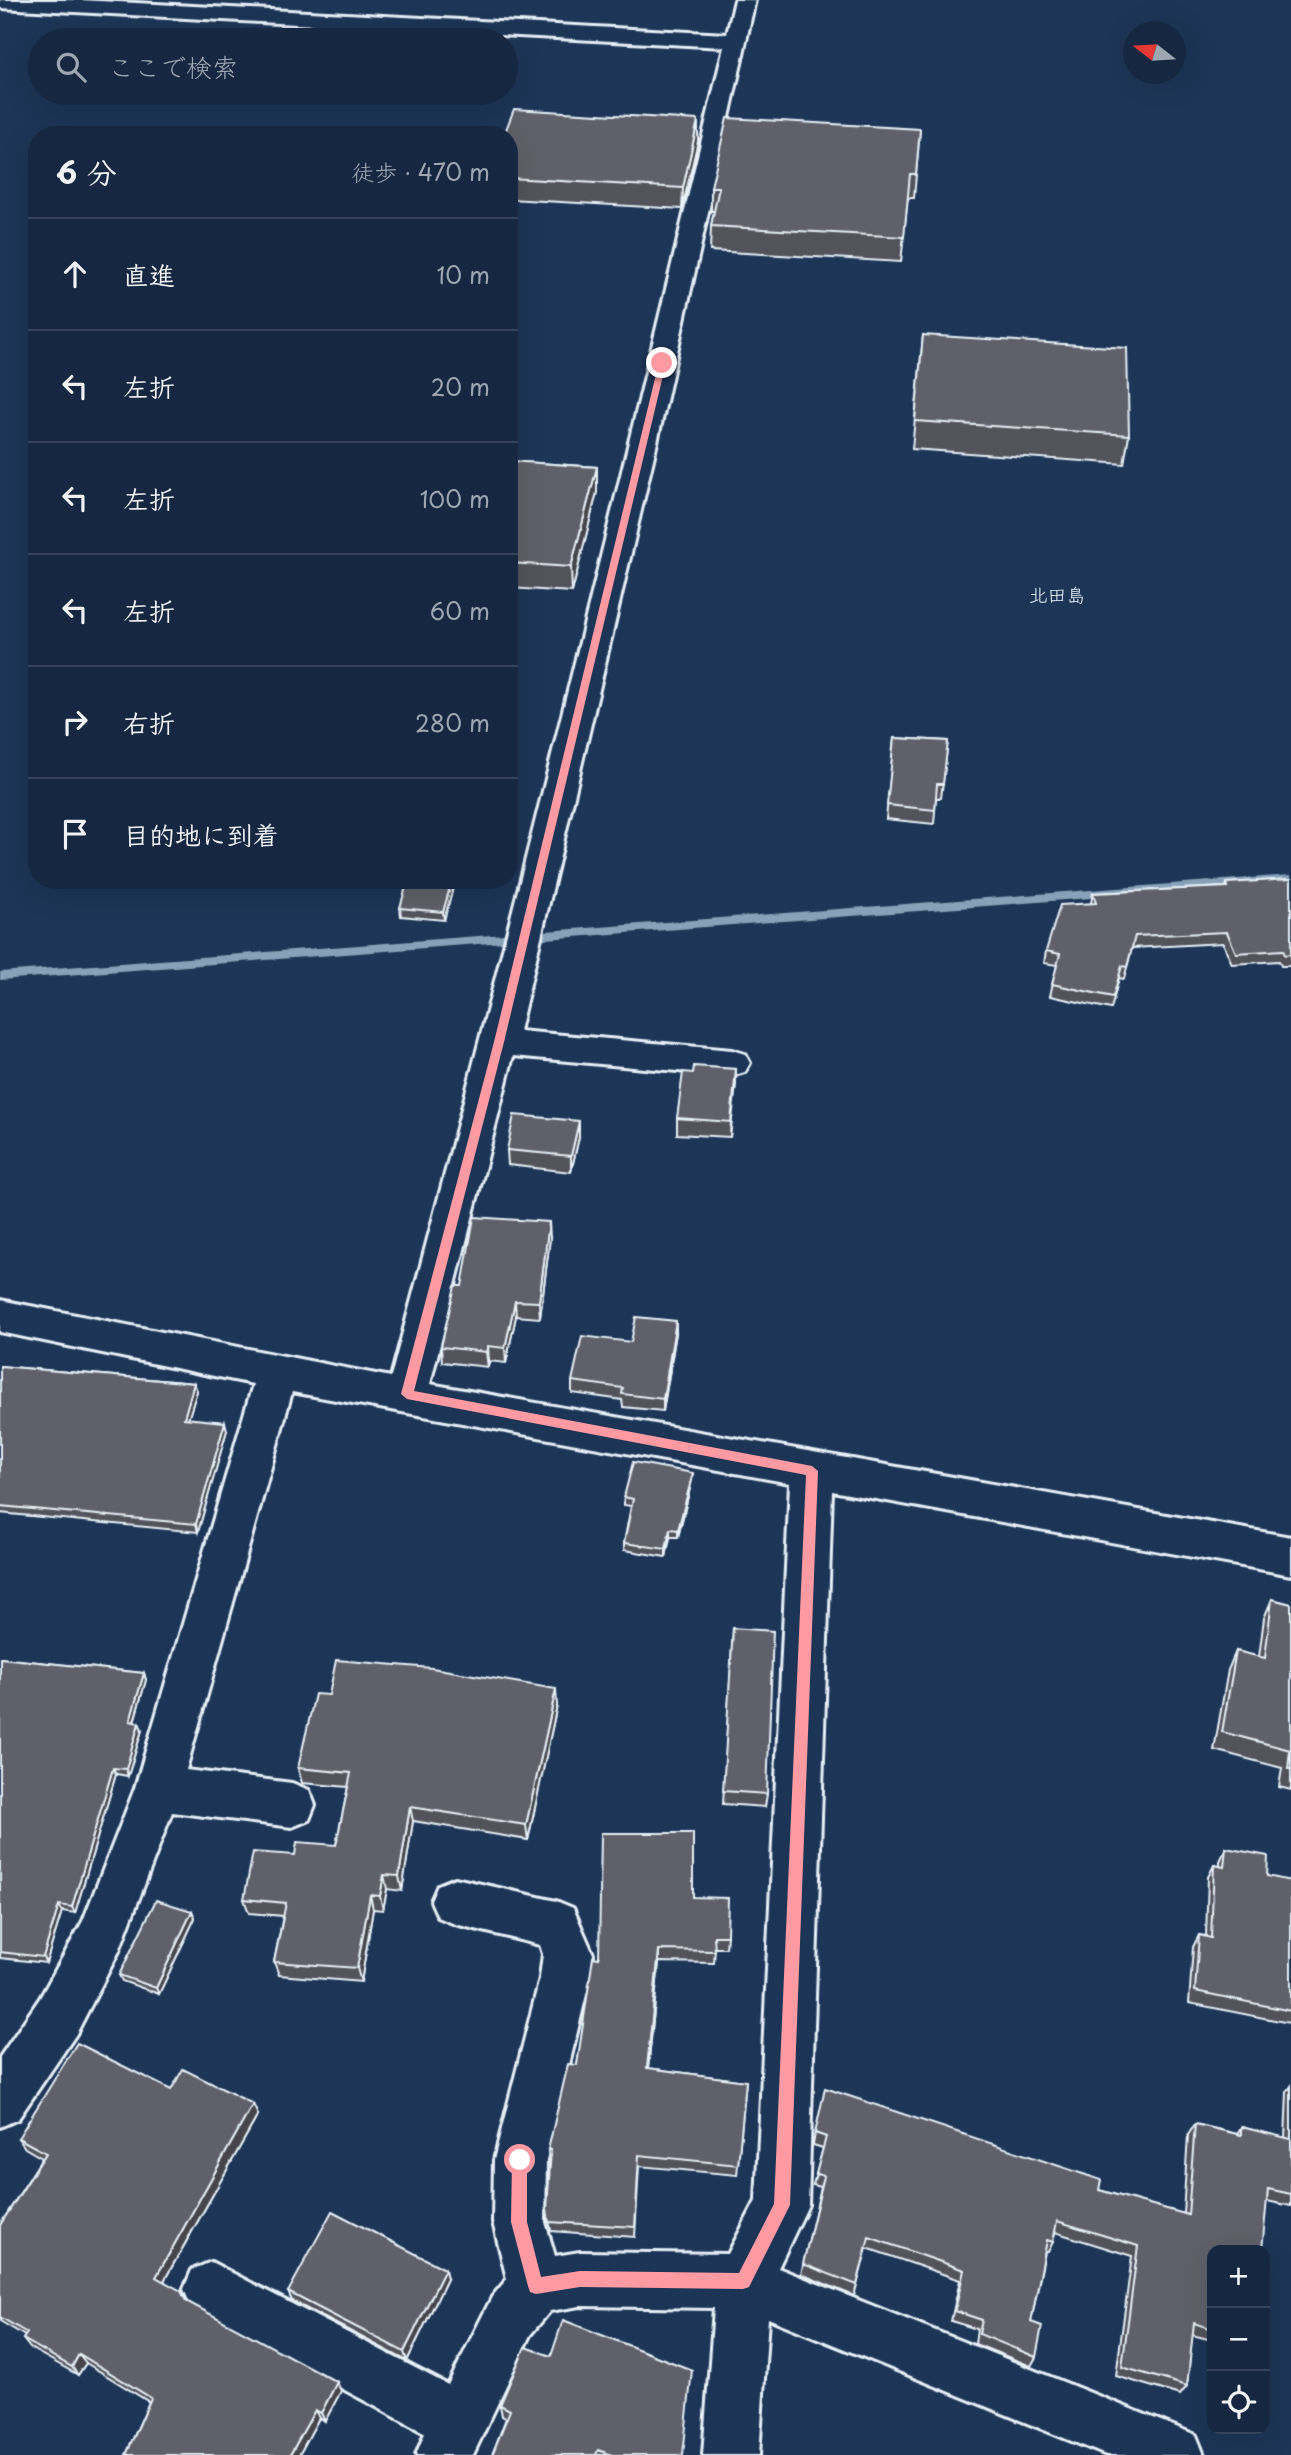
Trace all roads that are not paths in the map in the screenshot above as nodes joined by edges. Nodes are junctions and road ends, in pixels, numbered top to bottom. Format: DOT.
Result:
graph roads {
  1 [pos="745,0"];
  2 [pos="0,2"];
  3 [pos="489,28"];
  4 [pos="518,30"];
  5 [pos="734,41"];
  6 [pos="499,1042"];
  7 [pos="732,1063"];
  8 [pos="0,1316"];
  9 [pos="276,1373"];
  10 [pos="407,1394"];
  11 [pos="812,1471"];
  12 [pos="1291,1556"];
  13 [pos="158,1788"];
  14 [pos="292,1805"];
  15 [pos="455,1901"];
  16 [pos="0,2101"];
  17 [pos="743,2281"];
  18 [pos="536,2286"];
  19 [pos="211,2289"];
  20 [pos="451,2438"];
  21 [pos="732,2455"];
  22 [pos="1177,2455"];
  1 -- 5 [label="street"];
  2 -- 3 [label="street"];
  4 -- 5 [label="street"];
  5 -- 6 [label="street"];
  6 -- 7 [label="street"];
  6 -- 10 [label="street"];
  8 -- 9 [label="street"];
  9 -- 10 [label="street"];
  9 -- 13 [label="street"];
  10 -- 11 [label="street"];
  11 -- 12 [label="street"];
  11 -- 17 [label="street"];
  13 -- 14 [label="street"];
  13 -- 16 [label="street"];
  15 -- 18 [label="street"];
  17 -- 18 [label="street"];
  17 -- 21 [label="street"];
  17 -- 22 [label="street"];
  18 -- 20 [label="street"];
  19 -- 20 [label="street"];
}
